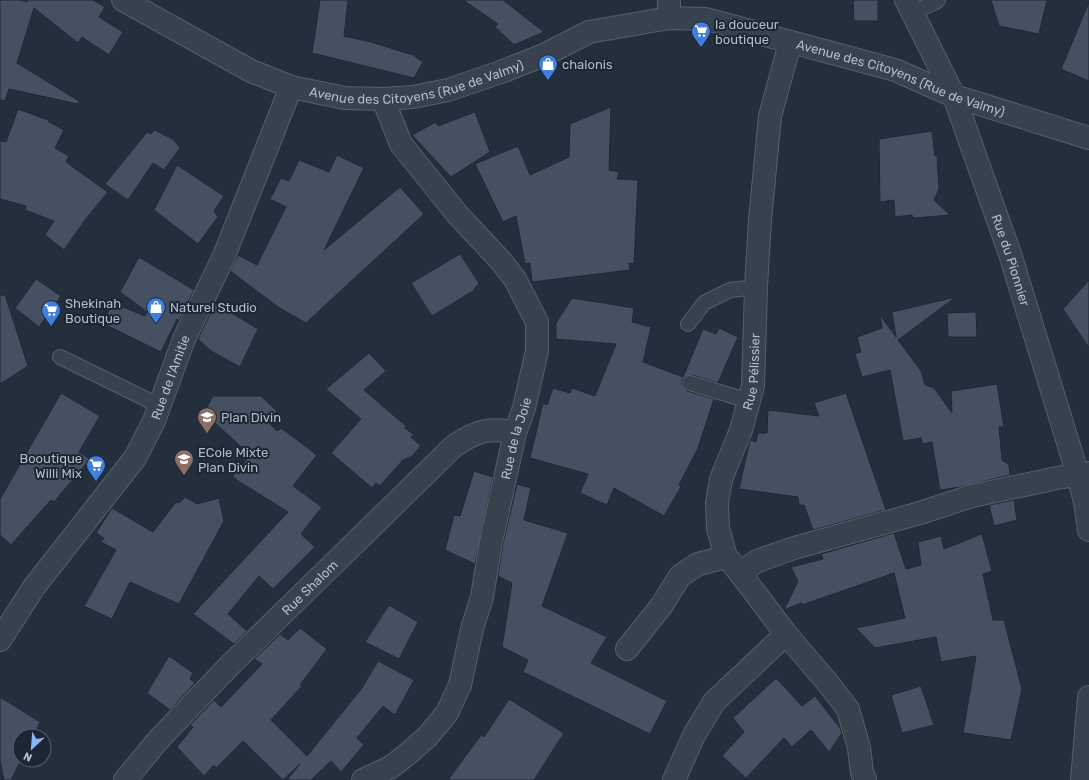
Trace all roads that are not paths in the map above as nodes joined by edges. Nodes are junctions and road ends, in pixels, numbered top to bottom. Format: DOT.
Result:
graph roads {
  1 [pos="123,0"];
  2 [pos="938,0"];
  3 [pos="909,6"];
  4 [pos="669,9"];
  5 [pos="790,43"];
  6 [pos="291,86"];
  7 [pos="954,96"];
  8 [pos="383,99"];
  9 [pos="1089,138"];
  10 [pos="756,287"];
  11 [pos="688,324"];
  12 [pos="60,357"];
  13 [pos="690,383"];
  14 [pos="749,401"];
  15 [pos="159,408"];
  16 [pos="515,433"];
  17 [pos="1084,474"];
  18 [pos="1089,530"];
  19 [pos="726,557"];
  20 [pos="740,573"];
  21 [pos="786,634"];
  22 [pos="0,640"];
  23 [pos="627,649"];
  24 [pos="1089,697"];
  25 [pos="125,780"];
  26 [pos="363,780"];
  27 [pos="674,780"];
  28 [pos="865,780"];
  29 [pos="1082,780"];
  1 -- 6 [label="street, Avenue des Citoyens (Rue de Valmy)"];
  2 -- 3 [label="lane"];
  3 -- 7 [label="street, Rue du Pionnier"];
  4 -- 5 [label="street, Avenue des Citoyens (Rue de Valmy)"];
  4 -- 8 [label="street, Avenue des Citoyens (Rue de Valmy)"];
  5 -- 7 [label="street, Avenue des Citoyens (Rue de Valmy)"];
  5 -- 10 [label="street, Rue Pélissier"];
  6 -- 8 [label="street, Avenue des Citoyens (Rue de Valmy)"];
  6 -- 15 [label="street, Rue de l'Amitie"];
  7 -- 9 [label="street, Avenue des Citoyens (Rue de Valmy)"];
  7 -- 17 [label="street, Rue du Pionnier"];
  8 -- 16 [label="street, Rue de la Joie"];
  10 -- 11 [label="lane"];
  10 -- 14 [label="street, Rue Pélissier"];
  12 -- 15 [label="lane"];
  13 -- 14 [label="lane"];
  14 -- 19 [label="street, Rue Pélissier"];
  15 -- 22 [label="street, Rue de l'Amitie"];
  16 -- 25 [label="street, Rue Shalom"];
  16 -- 26 [label="street, Rue de la Joie"];
  17 -- 18 [label="street, Rue du Pionnier"];
  17 -- 20 [label="street"];
  19 -- 20 [label="street"];
  19 -- 23 [label="street"];
  20 -- 21 [label="street"];
  21 -- 27 [label="street"];
  21 -- 28 [label="street"];
  24 -- 29 [label="street"];
}
